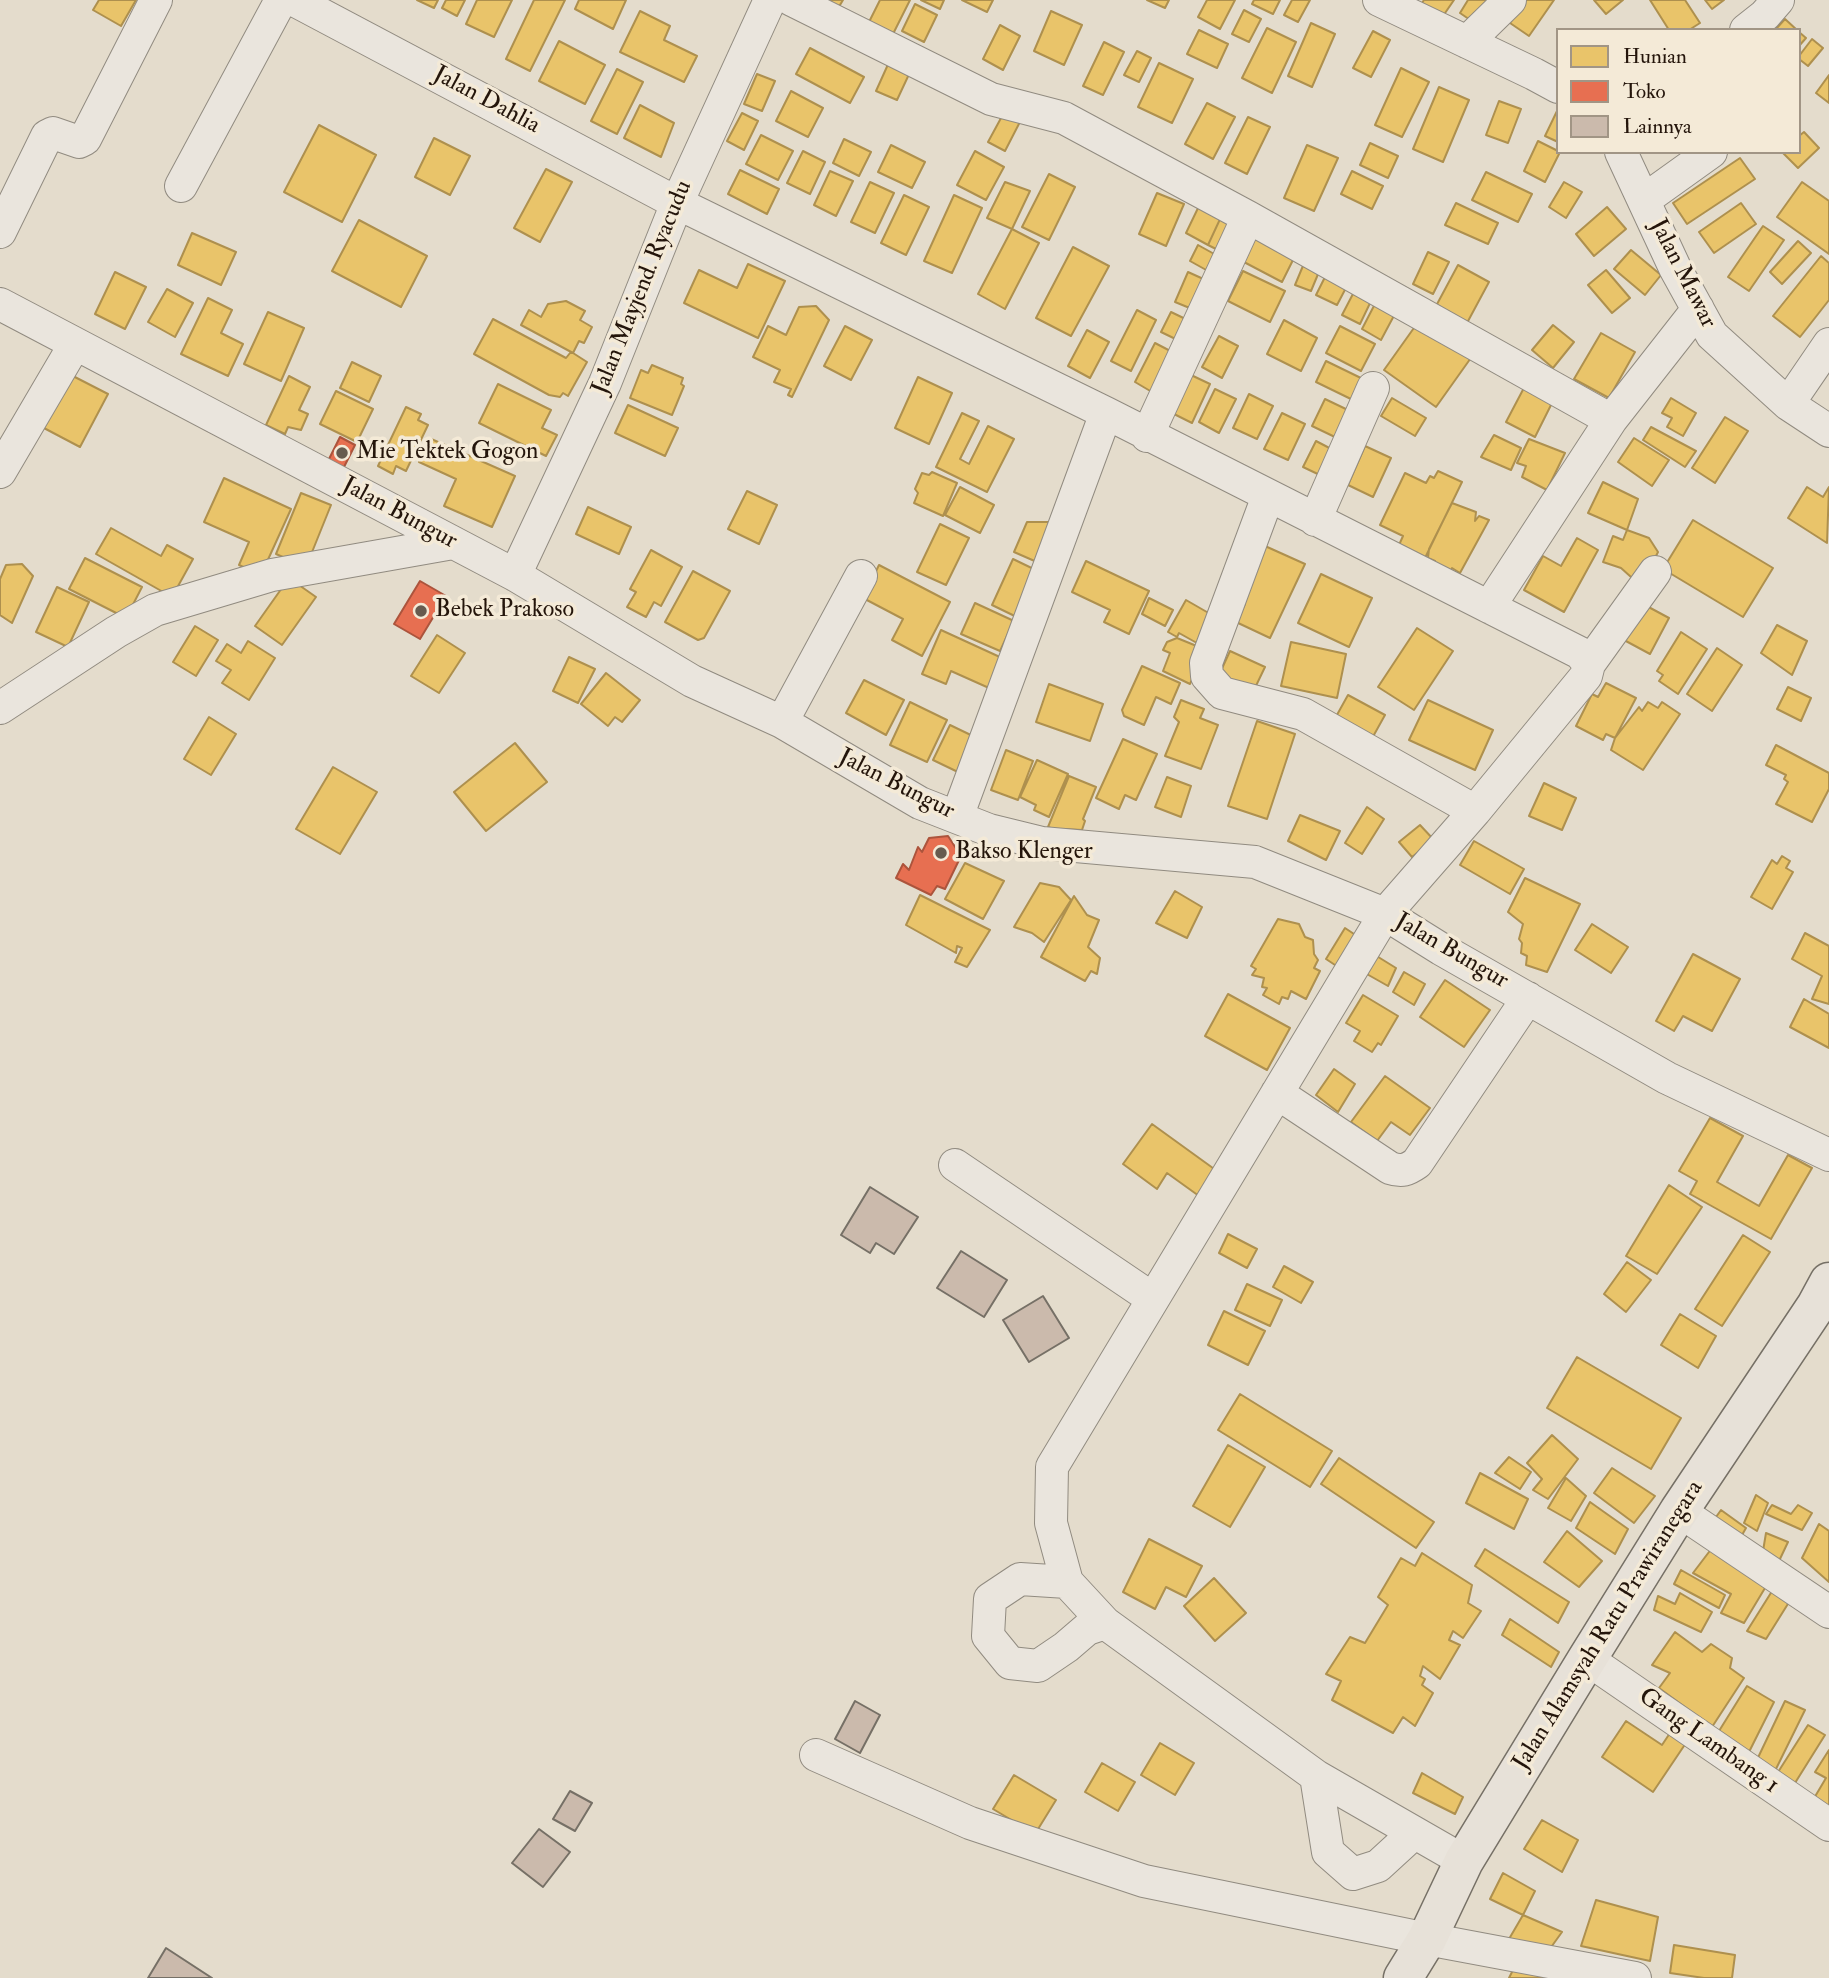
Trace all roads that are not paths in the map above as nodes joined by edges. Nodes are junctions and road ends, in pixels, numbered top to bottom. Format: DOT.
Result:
graph roads {
  1 [pos="156,0"];
  2 [pos="281,0"];
  3 [pos="294,0"];
  4 [pos="770,0"];
  5 [pos="792,0"];
  6 [pos="1379,0"];
  7 [pos="1510,0"];
  8 [pos="1778,0"];
  9 [pos="1749,28"];
  10 [pos="1467,42"];
  11 [pos="1556,86"];
  12 [pos="1622,154"];
  13 [pos="1708,154"];
  14 [pos="181,186"];
  15 [pos="1644,200"];
  16 [pos="677,203"];
  17 [pos="1248,217"];
  18 [pos="0,232"];
  19 [pos="0,304"];
  20 [pos="1698,309"];
  21 [pos="75,344"];
  22 [pos="1829,344"];
  23 [pos="1373,388"];
  24 [pos="1788,404"];
  25 [pos="1106,414"];
  26 [pos="1612,420"];
  27 [pos="1829,431"];
  28 [pos="1147,436"];
  29 [pos="0,472"];
  30 [pos="1268,496"];
  31 [pos="1315,520"];
  32 [pos="453,543"];
  33 [pos="1655,572"];
  34 [pos="515,575"];
  35 [pos="861,576"];
  36 [pos="1489,607"];
  37 [pos="1589,664"];
  38 [pos="0,708"];
  39 [pos="782,722"];
  40 [pos="1475,811"];
  41 [pos="957,817"];
  42 [pos="1385,914"];
  43 [pos="1528,998"];
  44 [pos="1277,1093"];
  45 [pos="1829,1155"];
  46 [pos="955,1165"];
  47 [pos="1829,1282"];
  48 [pos="1153,1299"];
  49 [pos="1679,1511"];
  50 [pos="1067,1582"];
  51 [pos="1829,1612"];
  52 [pos="1105,1623"];
  53 [pos="1587,1659"];
  54 [pos="816,1755"];
  55 [pos="1315,1776"];
  56 [pos="1829,1825"];
  57 [pos="1414,1833"];
  58 [pos="1464,1861"];
  59 [pos="1427,1939"];
  60 [pos="1404,1978"];
  61 [pos="1635,1978"];
  1 -- 18 [label="street"];
  2 -- 14 [label="street"];
  3 -- 16 [label="street, Jalan Dahlia"];
  4 -- 16 [label="street, Jalan Mayjend. Ryacudu"];
  5 -- 17 [label="street"];
  6 -- 10 [label="street"];
  7 -- 10 [label="street"];
  8 -- 9 [label="street"];
  10 -- 11 [label="street"];
  12 -- 15 [label="street, Jalan Mawar"];
  13 -- 15 [label="street"];
  15 -- 20 [label="street, Jalan Mawar"];
  16 -- 25 [label="street, Jalan Dahlia"];
  16 -- 34 [label="street, Jalan Mayjend. Ryacudu"];
  17 -- 26 [label="street"];
  17 -- 28 [label="street"];
  19 -- 21 [label="street, Jalan Bungur"];
  20 -- 24 [label="street, Jalan Mawar"];
  20 -- 26 [label="street"];
  21 -- 29 [label="street"];
  21 -- 32 [label="street, Jalan Bungur"];
  22 -- 24 [label="street"];
  23 -- 31 [label="street"];
  24 -- 27 [label="street, Jalan Mawar"];
  25 -- 28 [label="street, Jalan Dahlia"];
  25 -- 41 [label="street"];
  26 -- 36 [label="street"];
  28 -- 30 [label="street, Jalan Dahlia"];
  30 -- 31 [label="street, Jalan Dahlia"];
  30 -- 40 [label="street"];
  31 -- 36 [label="street, Jalan Dahlia"];
  32 -- 34 [label="street, Jalan Bungur"];
  32 -- 38 [label="street"];
  33 -- 37 [label="street"];
  34 -- 39 [label="street, Jalan Bungur"];
  35 -- 39 [label="street"];
  36 -- 37 [label="street, Jalan Dahlia"];
  37 -- 40 [label="street"];
  39 -- 41 [label="street, Jalan Bungur"];
  40 -- 42 [label="street"];
  41 -- 42 [label="street, Jalan Bungur"];
  42 -- 43 [label="street, Jalan Bungur"];
  42 -- 44 [label="street"];
  43 -- 44 [label="street"];
  43 -- 45 [label="street, Jalan Bungur"];
  44 -- 48 [label="street"];
  46 -- 48 [label="street"];
  47 -- 49 [label="main road, Jalan Alamsyah Ratu Prawiranegara"];
  48 -- 50 [label="street"];
  49 -- 51 [label="street"];
  49 -- 53 [label="main road, Jalan Alamsyah Ratu Prawiranegara"];
  50 -- 52 [label="street"];
  50 -- 52 [label="street"];
  52 -- 55 [label="street"];
  53 -- 56 [label="street, Gang Lambang 1"];
  53 -- 58 [label="main road, Jalan Alamsyah Ratu Prawiranegara"];
  54 -- 59 [label="street"];
  55 -- 57 [label="street"];
  55 -- 57 [label="street"];
  57 -- 58 [label="street"];
  58 -- 59 [label="main road, Jalan Alamsyah Ratu Prawiranegara"];
  59 -- 60 [label="main road, Jalan Alamsyah Ratu Prawiranegara"];
  59 -- 61 [label="street"];
}
